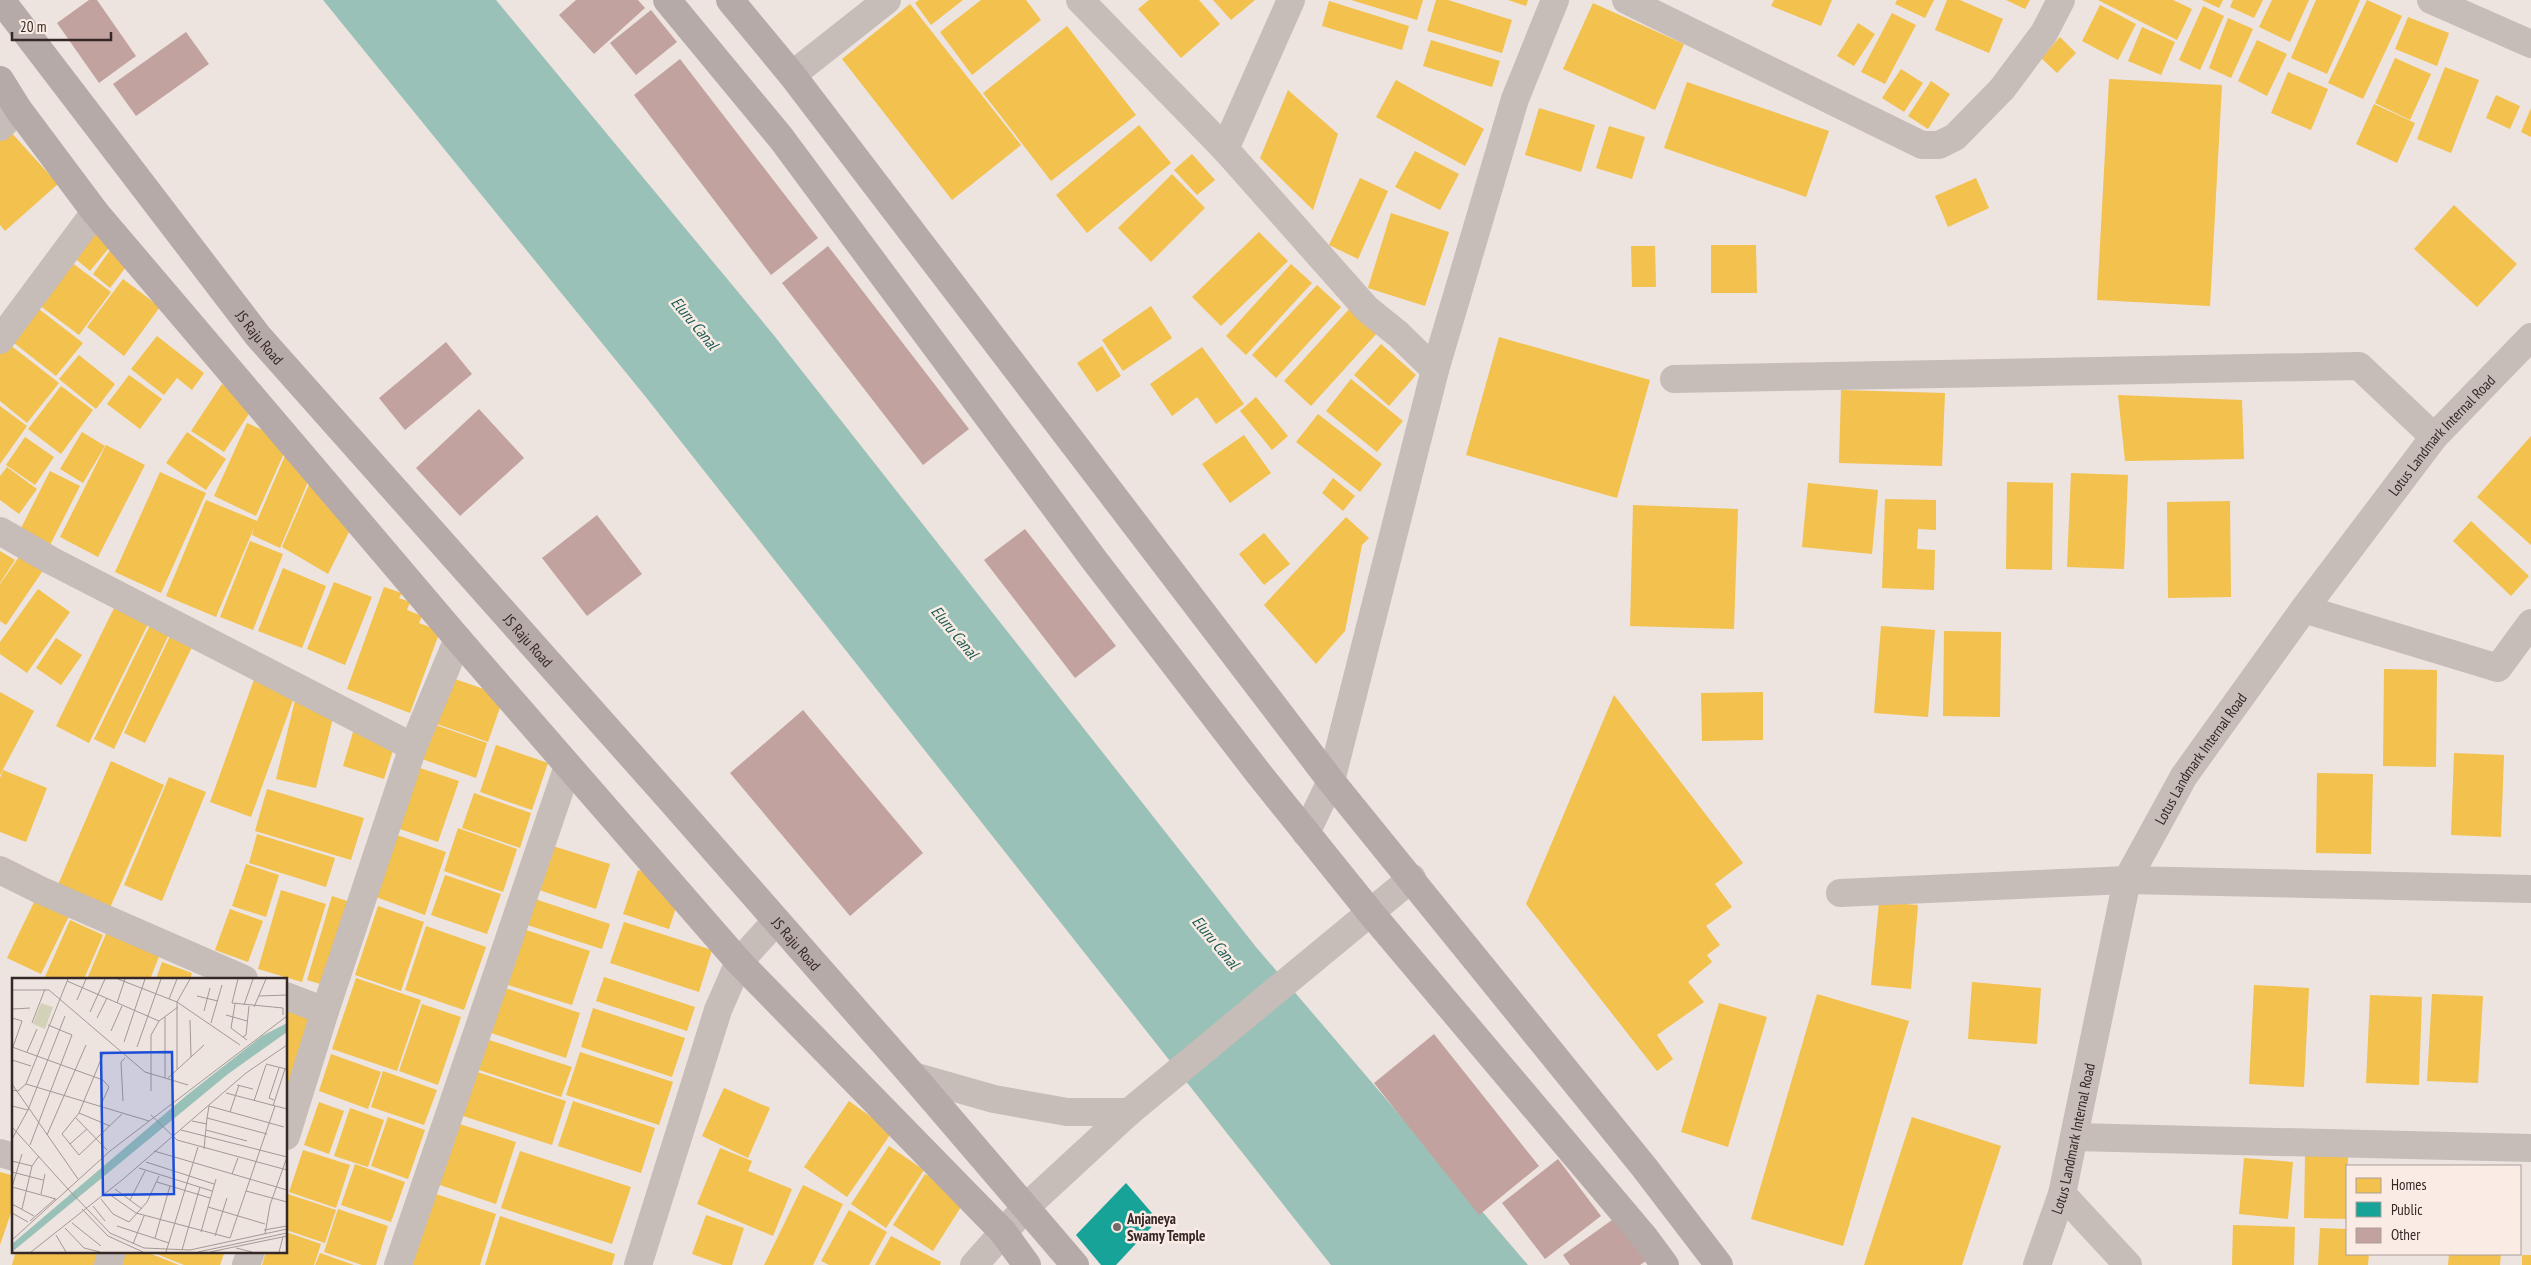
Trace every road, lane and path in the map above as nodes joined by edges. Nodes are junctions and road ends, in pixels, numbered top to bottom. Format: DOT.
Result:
graph roads {
  1 [pos="1,0"];
  2 [pos="667,0"];
  3 [pos="730,0"];
  4 [pos="887,0"];
  5 [pos="1080,0"];
  6 [pos="1291,0"];
  7 [pos="1555,0"];
  8 [pos="1626,0"];
  9 [pos="2061,0"];
  10 [pos="2431,0"];
  11 [pos="2531,44"];
  12 [pos="792,75"];
  13 [pos="0,80"];
  14 [pos="9,118"];
  15 [pos="1225,149"];
  16 [pos="95,212"];
  17 [pos="2531,337"];
  18 [pos="0,340"];
  19 [pos="1435,370"];
  20 [pos="1674,380"];
  21 [pos="2434,437"];
  22 [pos="0,531"];
  23 [pos="2304,609"];
  24 [pos="2531,623"];
  25 [pos="458,639"];
  26 [pos="413,747"];
  27 [pos="568,766"];
  28 [pos="1331,782"];
  29 [pos="1306,834"];
  30 [pos="0,870"];
  31 [pos="1412,878"];
  32 [pos="2127,880"];
  33 [pos="2531,889"];
  34 [pos="1840,893"];
  35 [pos="1370,912"];
  36 [pos="776,921"];
  37 [pos="739,962"];
  38 [pos="206,972"];
  39 [pos="239,978"];
  40 [pos="288,997"];
  41 [pos="325,1011"];
  42 [pos="914,1076"];
  43 [pos="1129,1112"];
  44 [pos="288,1130"];
  45 [pos="2074,1137"];
  46 [pos="2531,1148"];
  47 [pos="2062,1194"];
  48 [pos="1026,1207"];
  49 [pos="1003,1232"];
  50 [pos="112,1252"];
  51 [pos="251,1252"];
  52 [pos="108,1265"];
  53 [pos="246,1265"];
  54 [pos="398,1265"];
  55 [pos="638,1265"];
  56 [pos="974,1265"];
  57 [pos="1027,1265"];
  58 [pos="1074,1265"];
  59 [pos="1665,1265"];
  60 [pos="1720,1265"];
  61 [pos="2037,1265"];
  62 [pos="2128,1265"];
  1 -- 36 [label="main road, JS Raju Road"];
  2 -- 29 [label="main road"];
  3 -- 12 [label="main road"];
  4 -- 12 [label="street"];
  5 -- 15 [label="street"];
  6 -- 15 [label="street"];
  7 -- 19 [label="street"];
  8 -- 9 [label="street"];
  10 -- 11 [label="street"];
  12 -- 28 [label="main road"];
  13 -- 14 [label="main road"];
  14 -- 16 [label="main road"];
  15 -- 19 [label="street"];
  16 -- 18 [label="street"];
  16 -- 25 [label="main road"];
  17 -- 21 [label="street, Lotus Landmark Internal Road"];
  19 -- 28 [label="street"];
  20 -- 21 [label="street"];
  21 -- 23 [label="street, Lotus Landmark Internal Road"];
  22 -- 26 [label="street"];
  23 -- 24 [label="street"];
  23 -- 32 [label="street, Lotus Landmark Internal Road"];
  25 -- 26 [label="street"];
  25 -- 27 [label="main road"];
  26 -- 41 [label="street"];
  27 -- 37 [label="main road"];
  27 -- 54 [label="street"];
  28 -- 29 [label="street"];
  28 -- 31 [label="main road"];
  29 -- 35 [label="main road"];
  30 -- 38 [label="street"];
  31 -- 35 [label="street"];
  31 -- 60 [label="main road"];
  32 -- 33 [label="street"];
  32 -- 34 [label="street"];
  32 -- 45 [label="street, Lotus Landmark Internal Road"];
  35 -- 43 [label="street"];
  35 -- 59 [label="main road"];
  36 -- 37 [label="street"];
  36 -- 42 [label="main road, JS Raju Road"];
  37 -- 49 [label="main road"];
  37 -- 55 [label="street"];
  38 -- 39 [label="street"];
  40 -- 41 [label="street"];
  41 -- 44 [label="street"];
  42 -- 43 [label="street"];
  42 -- 48 [label="main road, JS Raju Road"];
  43 -- 48 [label="street"];
  45 -- 46 [label="street"];
  45 -- 47 [label="street, Lotus Landmark Internal Road"];
  47 -- 61 [label="street, Lotus Landmark Internal Road"];
  47 -- 62 [label="street"];
  48 -- 49 [label="street"];
  48 -- 58 [label="main road, JS Raju Road"];
  49 -- 56 [label="street"];
  49 -- 57 [label="main road"];
  50 -- 52 [label="street"];
  51 -- 53 [label="street"];
}
